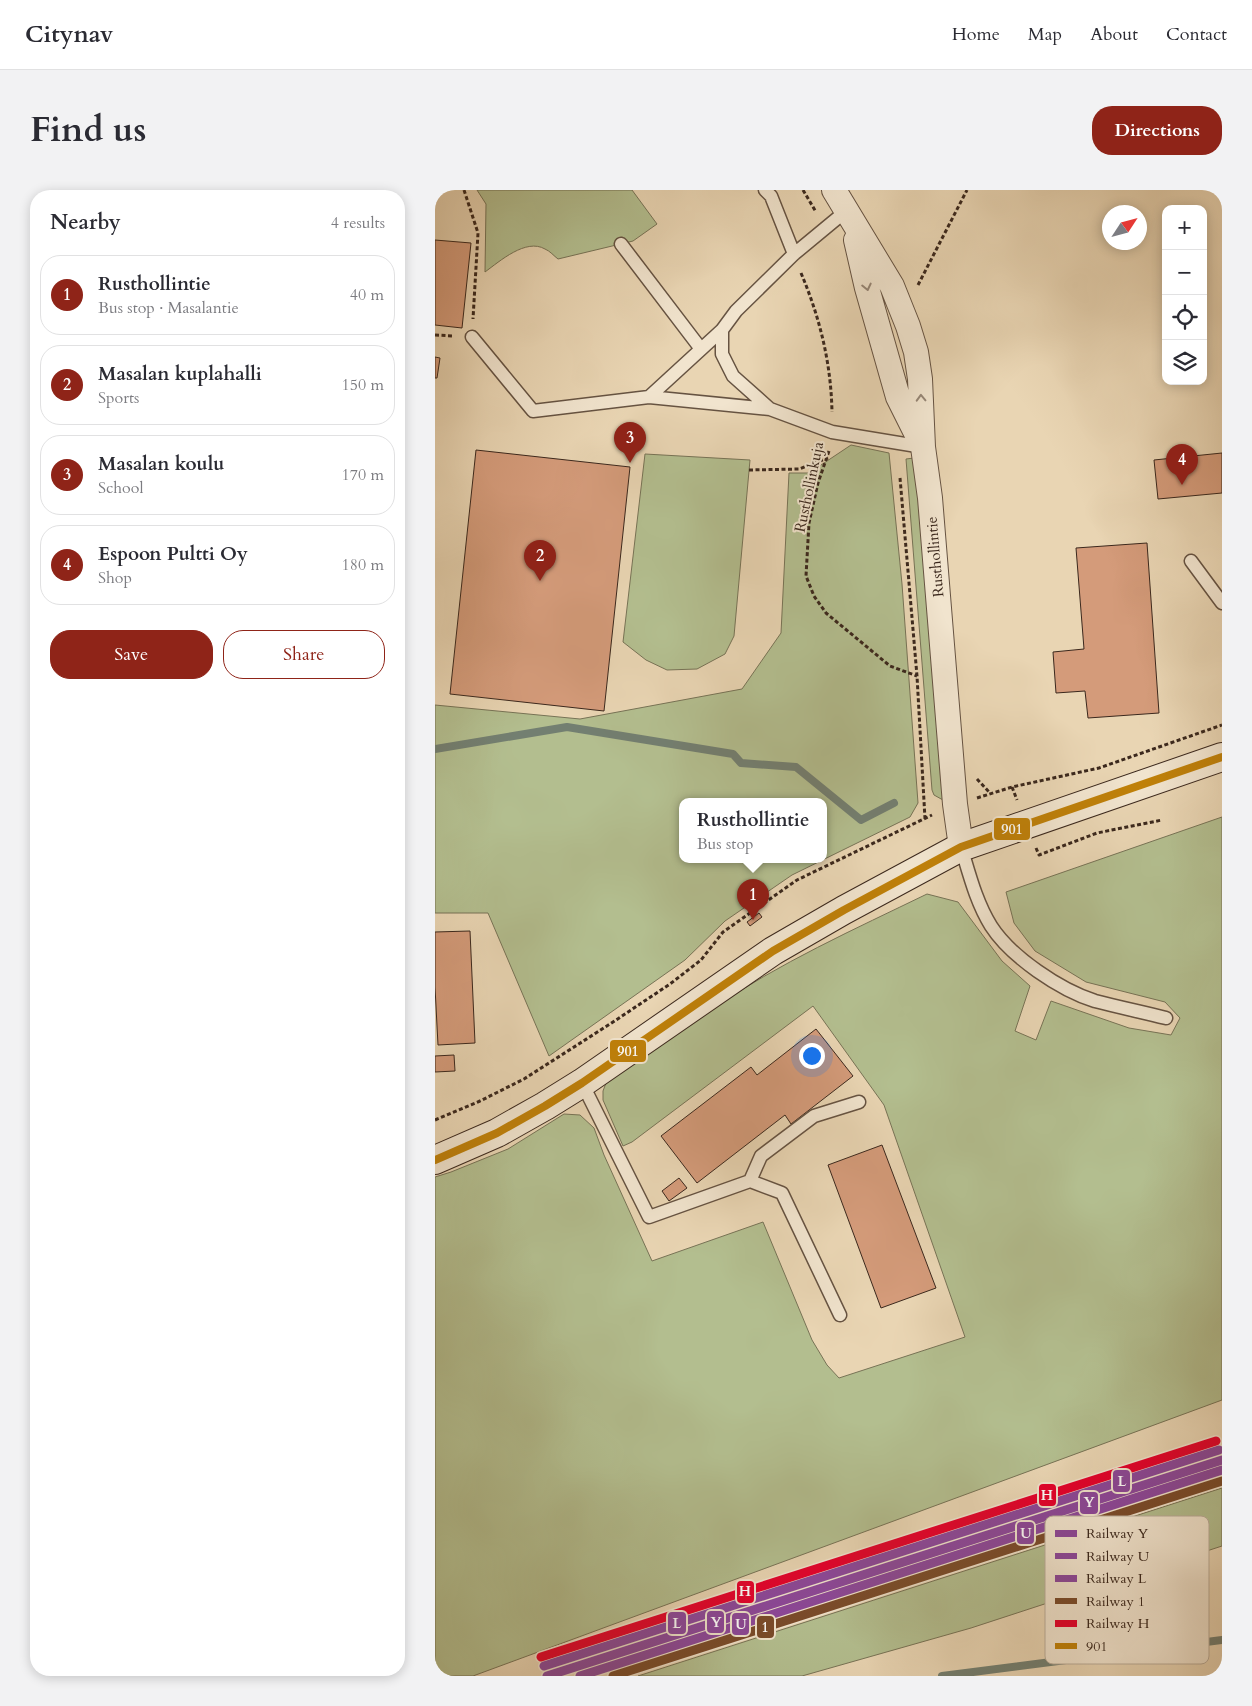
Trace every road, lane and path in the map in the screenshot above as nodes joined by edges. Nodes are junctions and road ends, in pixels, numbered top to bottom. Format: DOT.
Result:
graph roads {
  1 [pos="464,190"];
  2 [pos="765,190"];
  3 [pos="834,190"];
  4 [pos="967,190"];
  5 [pos="849,216"];
  6 [pos="621,244"];
  7 [pos="794,254"];
  8 [pos="915,291"];
  9 [pos="722,330"];
  10 [pos="435,335"];
  11 [pos="471,337"];
  12 [pos="701,349"];
  13 [pos="649,397"];
  14 [pos="770,409"];
  15 [pos="832,432"];
  16 [pos="896,442"];
  17 [pos="923,447"];
  18 [pos="828,458"];
  19 [pos="749,470"];
  20 [pos="1191,561"];
  21 [pos="1222,603"];
  22 [pos="917,676"];
  23 [pos="1222,724"];
  24 [pos="1222,757"];
  25 [pos="991,794"];
  26 [pos="938,812"];
  27 [pos="925,819"];
  28 [pos="961,847"];
  29 [pos="1166,1018"];
  30 [pos="582,1082"];
  31 [pos="859,1102"];
  32 [pos="435,1120"];
  33 [pos="435,1160"];
  34 [pos="750,1181"];
  35 [pos="840,1315"];
  1 -- 11 [label="path"];
  2 -- 7 [label="lane"];
  3 -- 5 [label="street, Rusthollintie"];
  4 -- 8 [label="path"];
  5 -- 7 [label="lane"];
  5 -- 17 [label="street, Rusthollintie"];
  6 -- 12 [label="lane"];
  7 -- 9 [label="lane"];
  7 -- 15 [label="path, Rusthollinkuja"];
  9 -- 12 [label="lane"];
  9 -- 14 [label="lane"];
  10 -- 11 [label="path"];
  11 -- 13 [label="lane"];
  12 -- 13 [label="lane"];
  13 -- 14 [label="lane"];
  14 -- 15 [label="lane"];
  15 -- 16 [label="lane"];
  15 -- 18 [label="path, Rusthollinkuja"];
  16 -- 17 [label="lane"];
  16 -- 22 [label="path"];
  17 -- 28 [label="street, Rusthollintie"];
  18 -- 19 [label="path"];
  18 -- 22 [label="path, Rusthollinkuja"];
  20 -- 21 [label="lane"];
  22 -- 27 [label="path"];
  23 -- 25 [label="path"];
  24 -- 28 [label="street"];
  26 -- 27 [label="path"];
  27 -- 32 [label="path"];
  28 -- 29 [label="lane"];
  28 -- 30 [label="street"];
  30 -- 33 [label="street"];
  30 -- 34 [label="lane"];
  31 -- 34 [label="lane"];
  34 -- 35 [label="lane"];
}
